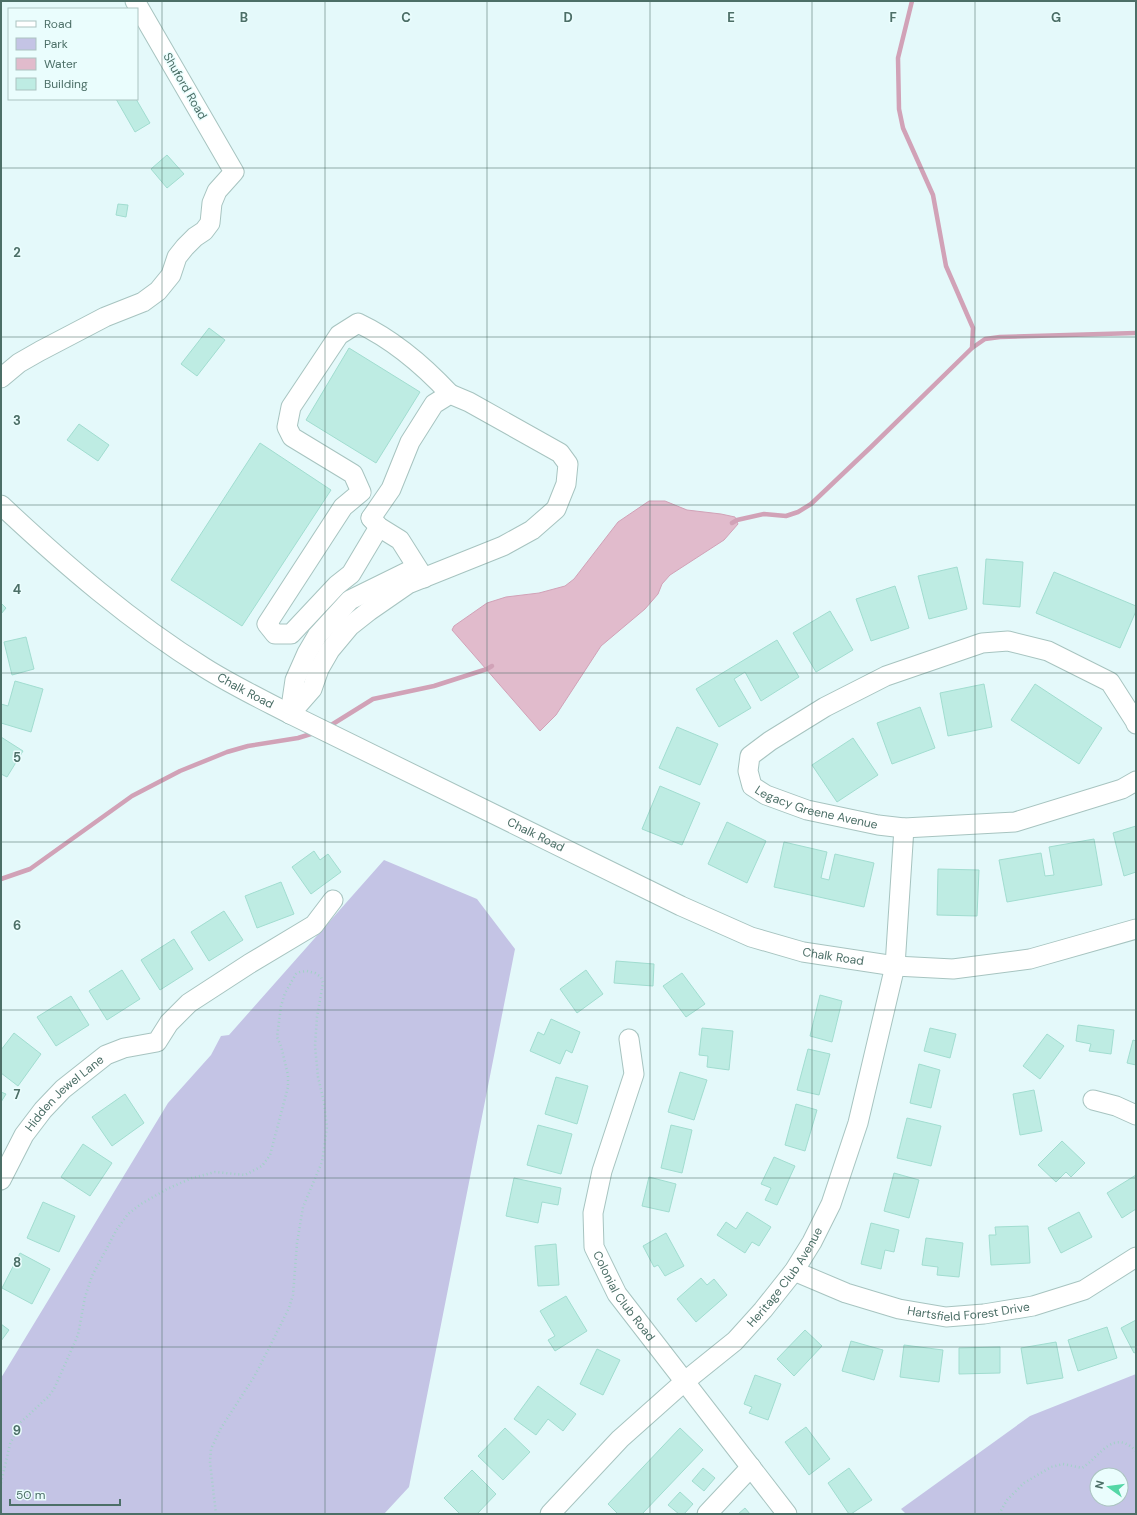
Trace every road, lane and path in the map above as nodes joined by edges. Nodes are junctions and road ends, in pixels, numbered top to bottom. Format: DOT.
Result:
graph roads {
  1 [pos="136,1"];
  2 [pos="1,378"];
  3 [pos="450,394"];
  4 [pos="350,501"];
  5 [pos="1,505"];
  6 [pos="375,522"];
  7 [pos="421,573"];
  8 [pos="284,634"];
  9 [pos="307,653"];
  10 [pos="290,714"];
  11 [pos="1136,724"];
  12 [pos="1136,781"];
  13 [pos="904,828"];
  14 [pos="333,900"];
  15 [pos="1136,930"];
  16 [pos="895,966"];
  17 [pos="629,1039"];
  18 [pos="1093,1100"];
  19 [pos="1136,1115"];
  20 [pos="1,1180"];
  21 [pos="1136,1256"];
  22 [pos="794,1271"];
  23 [pos="684,1382"];
  24 [pos="1136,1451"];
  25 [pos="751,1467"];
  26 [pos="1,1483"];
  27 [pos="216,1514"];
  28 [pos="550,1514"];
  29 [pos="707,1514"];
  30 [pos="787,1514"];
  31 [pos="999,1514"];
  1 -- 2 [label="street, Shuford Road"];
  3 -- 4 [label="street"];
  3 -- 6 [label="street"];
  3 -- 7 [label="street"];
  4 -- 6 [label="street"];
  4 -- 8 [label="street"];
  5 -- 10 [label="street, Chalk Road"];
  6 -- 7 [label="street"];
  6 -- 8 [label="street"];
  7 -- 9 [label="street"];
  7 -- 10 [label="street"];
  8 -- 9 [label="street"];
  9 -- 10 [label="street"];
  10 -- 16 [label="street, Chalk Road"];
  11 -- 13 [label="street, Legacy Greene Avenue"];
  12 -- 13 [label="street, Legacy Greene Avenue"];
  13 -- 16 [label="street"];
  14 -- 20 [label="street, Hidden Jewel Lane"];
  15 -- 16 [label="street, Chalk Road"];
  16 -- 22 [label="street, Heritage Club Avenue"];
  17 -- 23 [label="street, Colonial Club Road"];
  18 -- 19 [label="street"];
  21 -- 22 [label="street, Hartsfield Forest Drive"];
  22 -- 23 [label="street, Heritage Club Avenue"];
  23 -- 25 [label="street, Colonial Club Road"];
  23 -- 28 [label="street, Heritage Club Avenue"];
  24 -- 31 [label="path"];
  25 -- 29 [label="street"];
  25 -- 30 [label="street, Colonial Club Road"];
  26 -- 27 [label="path"];
}
